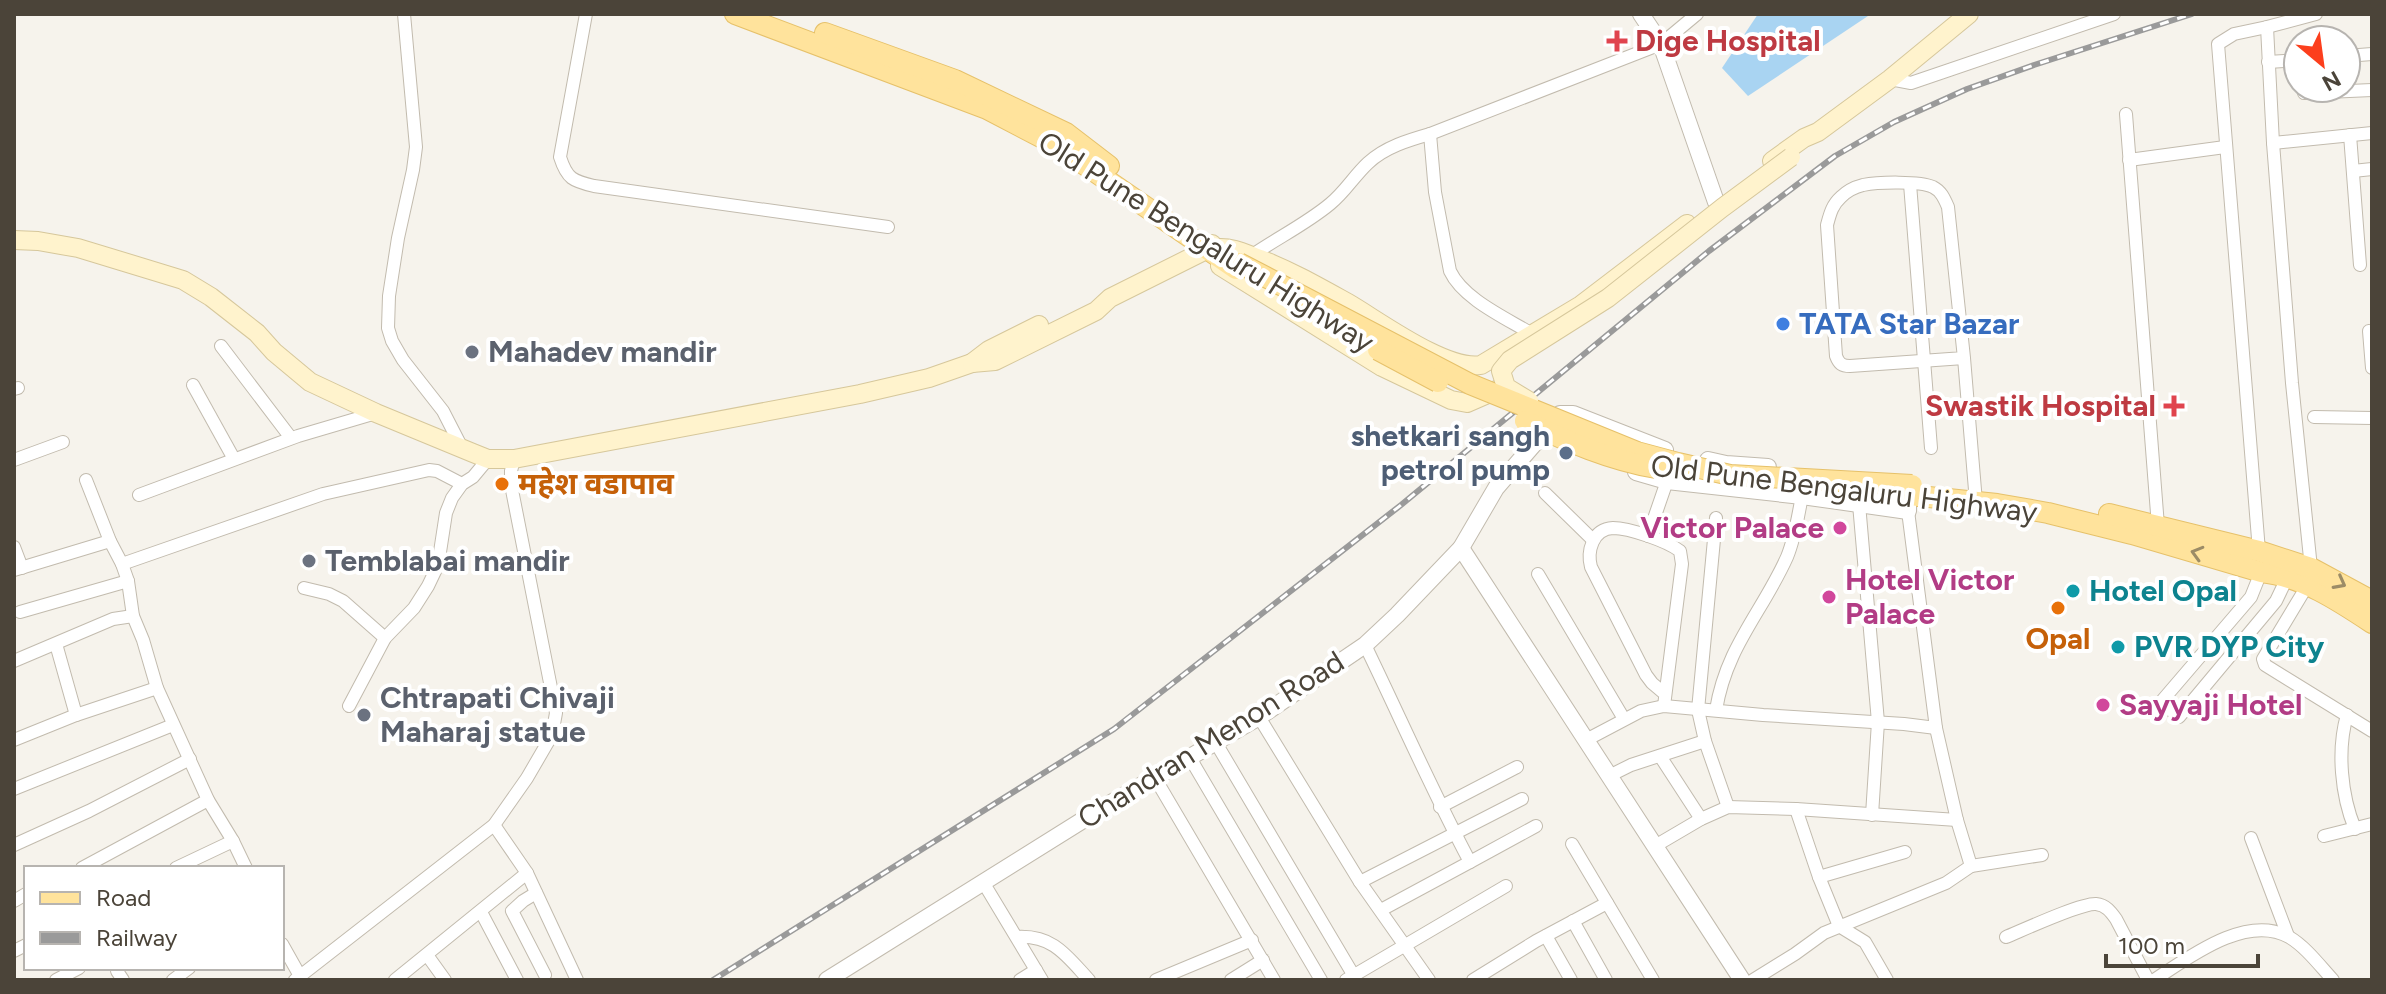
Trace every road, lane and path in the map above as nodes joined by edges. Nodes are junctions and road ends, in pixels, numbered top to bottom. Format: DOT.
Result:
graph roads {
  1 [pos="404,14"];
  2 [pos="586,14"];
  3 [pos="735,14"];
  4 [pos="772,14"];
  5 [pos="1642,14"];
  6 [pos="1697,14"];
  7 [pos="1969,14"];
  8 [pos="2114,14"];
  9 [pos="2316,14"];
  10 [pos="2081,19"];
  11 [pos="2267,27"];
  12 [pos="1661,44"];
  13 [pos="2282,61"];
  14 [pos="2268,62"];
  15 [pos="1890,79"];
  16 [pos="2126,114"];
  17 [pos="1818,132"];
  18 [pos="2372,133"];
  19 [pos="1430,134"];
  20 [pos="2350,135"];
  21 [pos="2273,143"];
  22 [pos="2225,147"];
  23 [pos="2129,160"];
  24 [pos="2372,169"];
  25 [pos="2353,171"];
  26 [pos="1910,184"];
  27 [pos="1716,202"];
  28 [pos="2372,202"];
  29 [pos="2356,204"];
  30 [pos="888,227"];
  31 [pos="2366,236"];
  32 [pos="14,240"];
  33 [pos="1212,249"];
  34 [pos="1242,262"];
  35 [pos="2360,265"];
  36 [pos="2369,331"];
  37 [pos="1527,337"];
  38 [pos="221,346"];
  39 [pos="1964,358"];
  40 [pos="1925,361"];
  41 [pos="2372,368"];
  42 [pos="193,385"];
  43 [pos="376,413"];
  44 [pos="2314,417"];
  45 [pos="1550,418"];
  46 [pos="2372,418"];
  47 [pos="291,438"];
  48 [pos="1540,439"];
  49 [pos="63,442"];
  50 [pos="1931,448"];
  51 [pos="474,453"];
  52 [pos="234,459"];
  53 [pos="514,459"];
  54 [pos="14,460"];
  55 [pos="86,480"];
  56 [pos="1667,481"];
  57 [pos="462,484"];
  58 [pos="1545,493"];
  59 [pos="139,495"];
  60 [pos="1976,495"];
  61 [pos="1802,496"];
  62 [pos="1907,496"];
  63 [pos="1859,504"];
  64 [pos="1716,518"];
  65 [pos="2158,526"];
  66 [pos="1648,536"];
  67 [pos="1593,540"];
  68 [pos="110,541"];
  69 [pos="14,547"];
  70 [pos="1461,548"];
  71 [pos="2259,551"];
  72 [pos="122,564"];
  73 [pos="18,569"];
  74 [pos="2261,572"];
  75 [pos="1538,574"];
  76 [pos="2309,577"];
  77 [pos="2287,578"];
  78 [pos="128,581"];
  79 [pos="304,588"];
  80 [pos="2372,601"];
  81 [pos="20,612"];
  82 [pos="133,616"];
  83 [pos="2372,623"];
  84 [pos="385,638"];
  85 [pos="56,644"];
  86 [pos="1365,645"];
  87 [pos="14,661"];
  88 [pos="157,688"];
  89 [pos="1665,700"];
  90 [pos="349,706"];
  91 [pos="1698,710"];
  92 [pos="1716,710"];
  93 [pos="76,715"];
  94 [pos="2347,715"];
  95 [pos="1259,717"];
  96 [pos="1624,719"];
  97 [pos="1878,722"];
  98 [pos="173,725"];
  99 [pos="1936,728"];
  100 [pos="2372,731"];
  101 [pos="14,740"];
  102 [pos="1586,740"];
  103 [pos="1705,741"];
  104 [pos="1216,743"];
  105 [pos="1660,756"];
  106 [pos="1190,758"];
  107 [pos="190,759"];
  108 [pos="1517,767"];
  109 [pos="1609,776"];
  110 [pos="1155,778"];
  111 [pos="14,789"];
  112 [pos="1522,799"];
  113 [pos="208,800"];
  114 [pos="1440,807"];
  115 [pos="1728,807"];
  116 [pos="1796,809"];
  117 [pos="1872,815"];
  118 [pos="1701,819"];
  119 [pos="1957,820"];
  120 [pos="2372,824"];
  121 [pos="494,825"];
  122 [pos="1536,826"];
  123 [pos="2355,829"];
  124 [pos="1454,833"];
  125 [pos="2324,836"];
  126 [pos="2251,838"];
  127 [pos="233,841"];
  128 [pos="1572,844"];
  129 [pos="14,845"];
  130 [pos="1655,846"];
  131 [pos="1905,852"];
  132 [pos="2042,855"];
  133 [pos="1470,862"];
  134 [pos="86,866"];
  135 [pos="180,866"];
  136 [pos="245,866"];
  137 [pos="1971,866"];
  138 [pos="527,873"];
  139 [pos="1819,877"];
  140 [pos="983,882"];
  141 [pos="1360,882"];
  142 [pos="1506,886"];
  143 [pos="536,893"];
  144 [pos="1607,903"];
  145 [pos="1381,910"];
  146 [pos="481,912"];
  147 [pos="1573,921"];
  148 [pos="1839,926"];
  149 [pos="1546,936"];
  150 [pos="2288,936"];
  151 [pos="1017,937"];
  152 [pos="2006,937"];
  153 [pos="1252,940"];
  154 [pos="1405,945"];
  155 [pos="284,949"];
  156 [pos="427,955"];
  157 [pos="1263,960"];
  158 [pos="75,970"];
  159 [pos="545,975"];
  160 [pos="1039,975"];
  161 [pos="297,978"];
  162 [pos="1350,978"];
  163 [pos="56,980"];
  164 [pos="395,980"];
  165 [pos="445,980"];
  166 [pos="517,980"];
  167 [pos="577,980"];
  168 [pos="827,980"];
  169 [pos="1020,980"];
  170 [pos="1089,980"];
  171 [pos="1156,980"];
  172 [pos="1231,980"];
  173 [pos="1274,980"];
  174 [pos="1321,980"];
  175 [pos="1429,980"];
  176 [pos="1473,980"];
  177 [pos="1571,980"];
  178 [pos="1606,980"];
  179 [pos="1653,980"];
  180 [pos="1742,980"];
  181 [pos="1753,980"];
  182 [pos="1887,980"];
  183 [pos="2151,980"];
  184 [pos="2333,980"];
  1 -- 51 [label="street"];
  2 -- 30 [label="street"];
  3 -- 33 [label="main road, Old Pune Bengaluru Highway"];
  4 -- 33 [label="main road, Old Pune Bengaluru Highway"];
  5 -- 12 [label="street"];
  6 -- 12 [label="street"];
  7 -- 15 [label="main road"];
  8 -- 10 [label="street"];
  9 -- 11 [label="street"];
  10 -- 15 [label="street"];
  11 -- 14 [label="street"];
  11 -- 22 [label="street"];
  12 -- 19 [label="street"];
  12 -- 27 [label="street"];
  13 -- 14 [label="street"];
  14 -- 21 [label="street"];
  15 -- 17 [label="main road"];
  16 -- 23 [label="street"];
  17 -- 27 [label="main road"];
  17 -- 45 [label="main road, bridge"];
  18 -- 20 [label="street"];
  19 -- 34 [label="street"];
  19 -- 37 [label="street"];
  20 -- 21 [label="street"];
  20 -- 25 [label="street"];
  21 -- 76 [label="street"];
  22 -- 23 [label="street"];
  22 -- 71 [label="street"];
  23 -- 65 [label="street"];
  24 -- 25 [label="street"];
  25 -- 29 [label="street"];
  26 -- 39 [label="street"];
  26 -- 40 [label="street"];
  26 -- 40 [label="street"];
  27 -- 37 [label="main road"];
  28 -- 29 [label="street"];
  29 -- 31 [label="street"];
  31 -- 35 [label="street"];
  32 -- 43 [label="main road"];
  33 -- 34 [label="main road, Old Pune Bengaluru Highway"];
  33 -- 37 [label="main road"];
  33 -- 53 [label="main road"];
  34 -- 37 [label="main road"];
  34 -- 45 [label="main road, Old Pune Bengaluru Highway, bridge"];
  34 -- 62 [label="main road, Old Pune Bengaluru Highway, bridge"];
  36 -- 41 [label="street"];
  38 -- 47 [label="street"];
  39 -- 40 [label="street"];
  39 -- 60 [label="street"];
  40 -- 50 [label="street"];
  42 -- 52 [label="street"];
  43 -- 47 [label="street"];
  43 -- 51 [label="main road"];
  44 -- 46 [label="street"];
  45 -- 62 [label="main road, Old Pune Bengaluru Highway, bridge"];
  47 -- 52 [label="street"];
  48 -- 56 [label="street"];
  48 -- 62 [label="street, Chandran Menon Road"];
  48 -- 70 [label="street, Chandran Menon Road"];
  49 -- 54 [label="street"];
  51 -- 53 [label="main road"];
  51 -- 57 [label="street"];
  52 -- 59 [label="street"];
  53 -- 121 [label="street"];
  55 -- 68 [label="street"];
  56 -- 61 [label="street"];
  56 -- 66 [label="street"];
  57 -- 72 [label="street"];
  57 -- 84 [label="street"];
  58 -- 67 [label="street"];
  60 -- 62 [label="main road, Old Pune Bengaluru Highway"];
  60 -- 65 [label="main road, Old Pune Bengaluru Highway"];
  74 -- 60 [label="main road, Old Pune Bengaluru Highway, one-way"];
  61 -- 63 [label="street"];
  61 -- 92 [label="street"];
  62 -- 63 [label="street"];
  62 -- 99 [label="street"];
  63 -- 97 [label="street"];
  64 -- 91 [label="street"];
  65 -- 71 [label="main road, Old Pune Bengaluru Highway"];
  66 -- 67 [label="street"];
  66 -- 89 [label="street"];
  67 -- 89 [label="street"];
  68 -- 72 [label="street"];
  68 -- 73 [label="street"];
  69 -- 73 [label="street"];
  70 -- 86 [label="street, Chandran Menon Road"];
  70 -- 102 [label="street"];
  71 -- 76 [label="main road, Old Pune Bengaluru Highway"];
  72 -- 78 [label="street"];
  74 -- 77 [label="main road, Old Pune Bengaluru Highway"];
  74 -- 77 [label="street"];
  75 -- 96 [label="street"];
  76 -- 77 [label="main road, Old Pune Bengaluru Highway"];
  76 -- 80 [label="main road, Old Pune Bengaluru Highway, one-way"];
  76 -- 83 [label="main road, Old Pune Bengaluru Highway"];
  76 -- 94 [label="street"];
  78 -- 81 [label="street"];
  78 -- 82 [label="street"];
  79 -- 84 [label="street"];
  82 -- 85 [label="street"];
  82 -- 88 [label="street"];
  84 -- 90 [label="street"];
  85 -- 87 [label="street"];
  85 -- 93 [label="street"];
  86 -- 95 [label="street, Chandran Menon Road"];
  86 -- 114 [label="street"];
  88 -- 93 [label="street"];
  88 -- 98 [label="street"];
  89 -- 91 [label="street"];
  89 -- 96 [label="street"];
  91 -- 92 [label="street"];
  91 -- 103 [label="street"];
  92 -- 97 [label="street"];
  93 -- 101 [label="street"];
  94 -- 100 [label="street"];
  94 -- 123 [label="street"];
  95 -- 104 [label="street, Chandran Menon Road"];
  95 -- 141 [label="street"];
  96 -- 102 [label="street"];
  97 -- 99 [label="street"];
  97 -- 117 [label="street"];
  98 -- 107 [label="street"];
  98 -- 111 [label="street"];
  99 -- 119 [label="street"];
  102 -- 109 [label="street"];
  103 -- 105 [label="street"];
  103 -- 115 [label="street"];
  104 -- 106 [label="street, Chandran Menon Road"];
  104 -- 162 [label="street"];
  105 -- 109 [label="street"];
  105 -- 118 [label="street"];
  106 -- 110 [label="street, Chandran Menon Road"];
  106 -- 174 [label="street"];
  107 -- 113 [label="street"];
  107 -- 129 [label="street"];
  108 -- 114 [label="street"];
  109 -- 130 [label="street"];
  110 -- 140 [label="street, Chandran Menon Road"];
  110 -- 153 [label="street"];
  112 -- 124 [label="street"];
  113 -- 127 [label="street"];
  113 -- 134 [label="street"];
  114 -- 124 [label="street"];
  115 -- 116 [label="street"];
  115 -- 118 [label="street"];
  116 -- 117 [label="street"];
  116 -- 139 [label="street"];
  117 -- 119 [label="street"];
  118 -- 130 [label="street"];
  119 -- 137 [label="street"];
  120 -- 123 [label="street"];
  121 -- 138 [label="street"];
  121 -- 161 [label="street"];
  122 -- 133 [label="street"];
  123 -- 125 [label="street"];
  124 -- 133 [label="street"];
  124 -- 141 [label="street"];
  126 -- 150 [label="street"];
  127 -- 135 [label="street"];
  127 -- 136 [label="street"];
  128 -- 144 [label="street"];
  130 -- 180 [label="street"];
  131 -- 139 [label="street"];
  132 -- 137 [label="street"];
  133 -- 145 [label="street"];
  137 -- 148 [label="street"];
  138 -- 143 [label="street"];
  138 -- 146 [label="street"];
  139 -- 148 [label="street"];
  140 -- 151 [label="street"];
  140 -- 168 [label="street, Chandran Menon Road"];
  141 -- 145 [label="street"];
  142 -- 154 [label="street"];
  143 -- 159 [label="street"];
  143 -- 167 [label="street"];
  144 -- 147 [label="street"];
  144 -- 179 [label="street"];
  145 -- 154 [label="street"];
  146 -- 156 [label="street"];
  146 -- 166 [label="street"];
  147 -- 149 [label="street"];
  147 -- 178 [label="street"];
  148 -- 181 [label="street"];
  148 -- 182 [label="street"];
  149 -- 176 [label="street"];
  149 -- 177 [label="street"];
  150 -- 183 [label="street"];
  150 -- 184 [label="street"];
  151 -- 160 [label="street"];
  151 -- 170 [label="street"];
  152 -- 183 [label="street"];
  153 -- 157 [label="street"];
  153 -- 171 [label="street"];
  154 -- 162 [label="street"];
  154 -- 175 [label="street"];
  155 -- 161 [label="street"];
  156 -- 164 [label="street"];
  156 -- 165 [label="street"];
  157 -- 172 [label="street"];
  157 -- 173 [label="street"];
  158 -- 163 [label="street"];
  160 -- 169 [label="street"];
}
